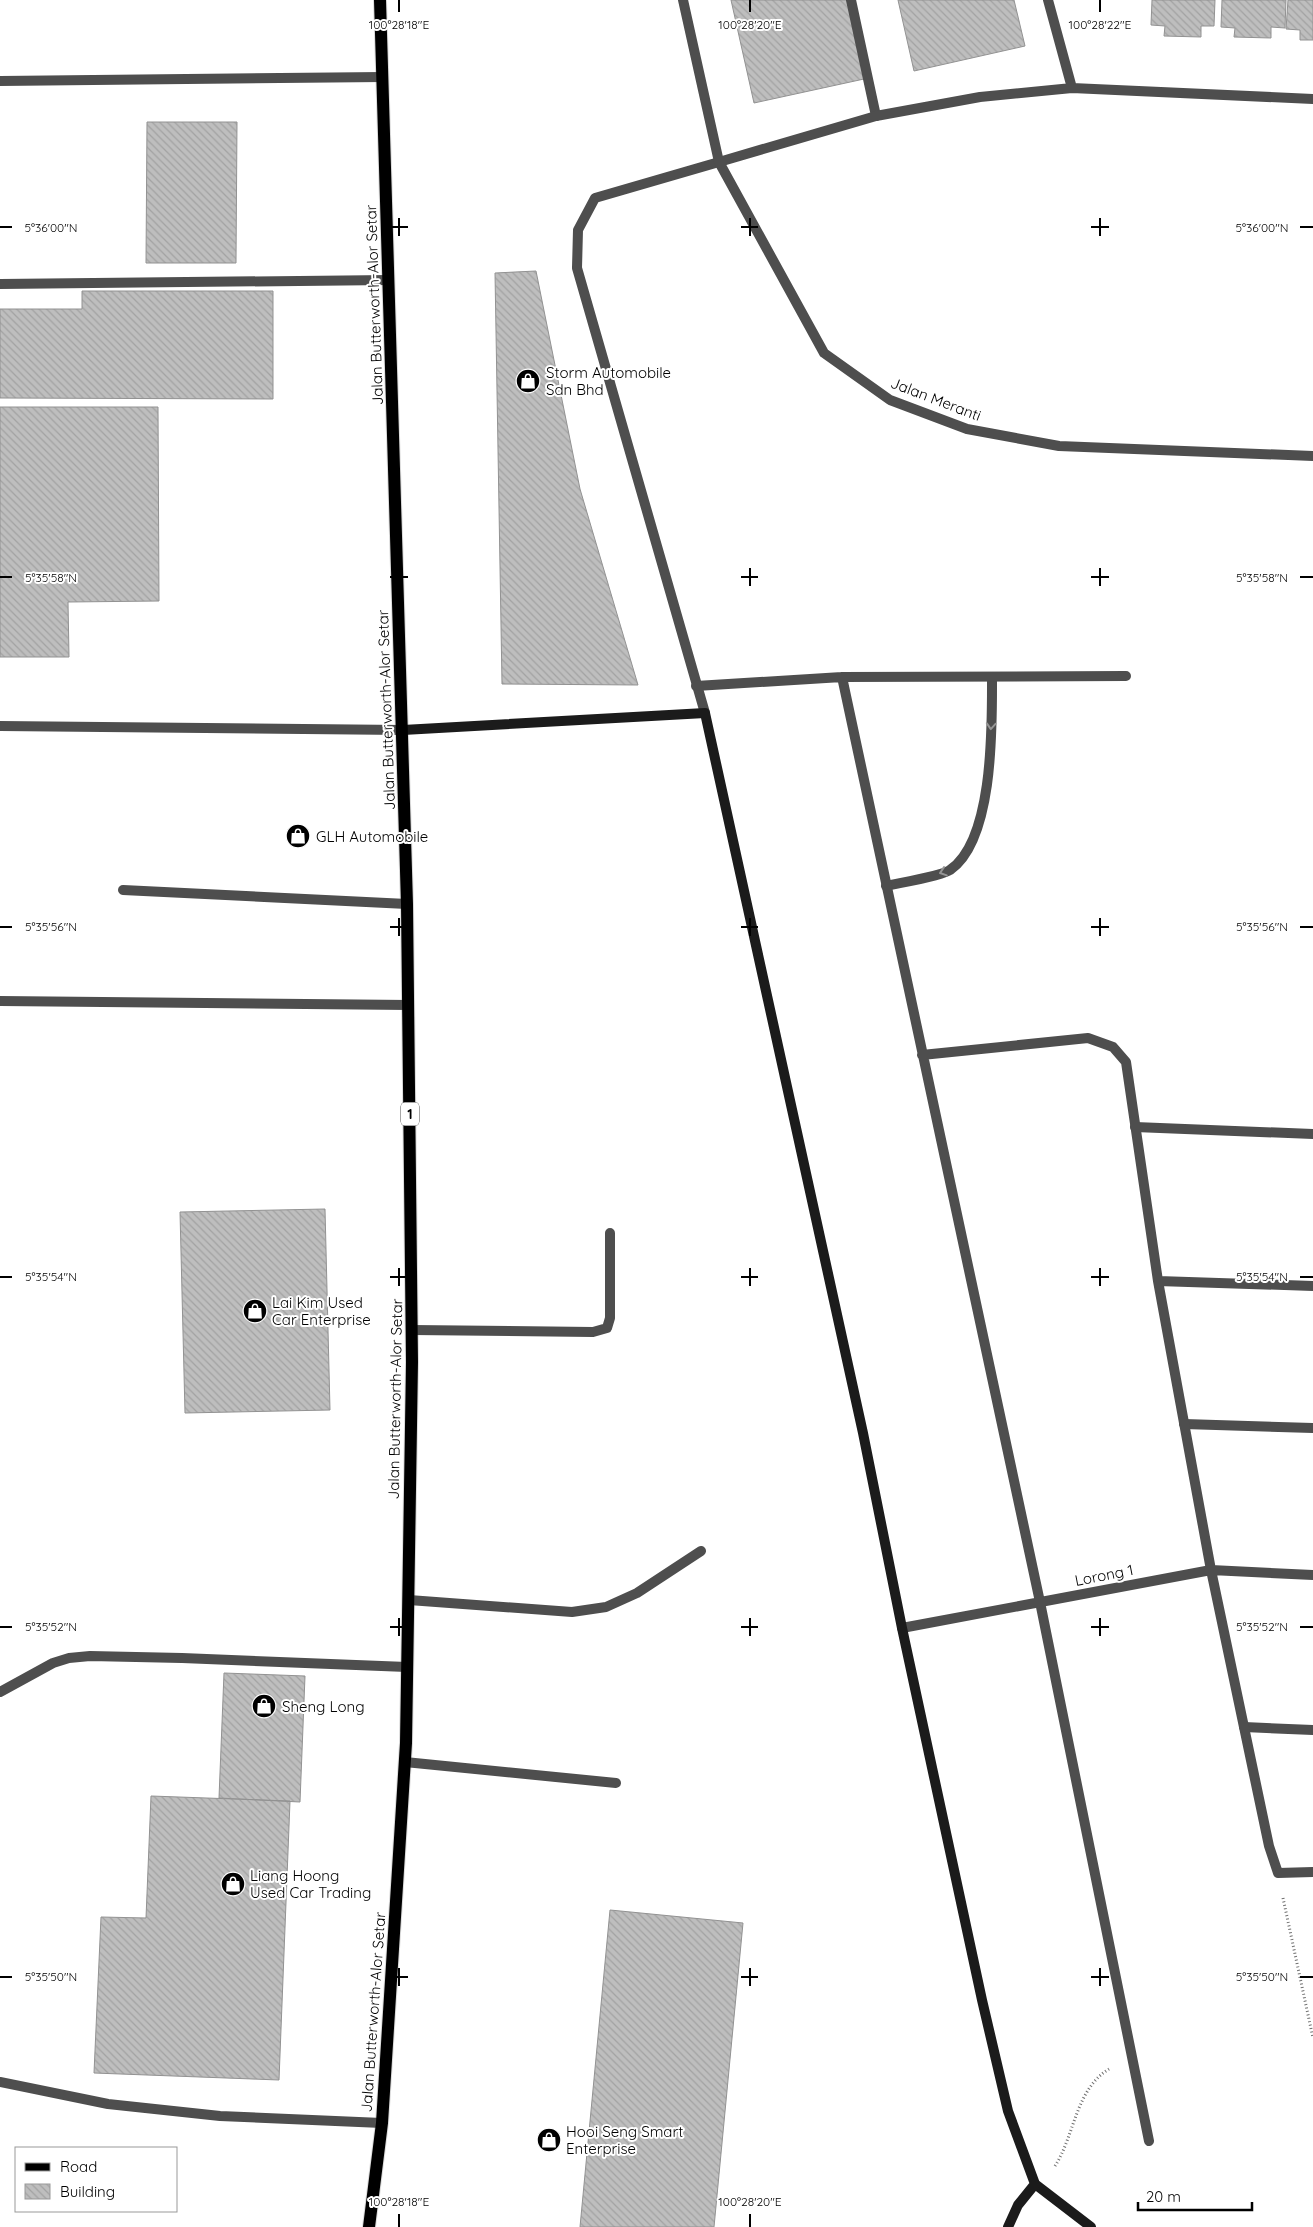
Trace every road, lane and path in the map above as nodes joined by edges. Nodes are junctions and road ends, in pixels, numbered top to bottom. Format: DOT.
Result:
graph roads {
  1 [pos="380,0"];
  2 [pos="683,0"];
  3 [pos="851,0"];
  4 [pos="1048,0"];
  5 [pos="383,77"];
  6 [pos="0,81"];
  7 [pos="1072,88"];
  8 [pos="1313,99"];
  9 [pos="876,116"];
  10 [pos="718,162"];
  11 [pos="389,280"];
  12 [pos="0,284"];
  13 [pos="1313,456"];
  14 [pos="1126,676"];
  15 [pos="842,677"];
  16 [pos="992,677"];
  17 [pos="696,686"];
  18 [pos="705,713"];
  19 [pos="0,726"];
  20 [pos="403,730"];
  21 [pos="886,886"];
  22 [pos="123,890"];
  23 [pos="407,904"];
  24 [pos="0,1001"];
  25 [pos="409,1005"];
  26 [pos="922,1055"];
  27 [pos="1135,1127"];
  28 [pos="1313,1134"];
  29 [pos="610,1233"];
  30 [pos="1158,1281"];
  31 [pos="1313,1286"];
  32 [pos="412,1330"];
  33 [pos="1184,1424"];
  34 [pos="1313,1428"];
  35 [pos="702,1551"];
  36 [pos="1211,1570"];
  37 [pos="1313,1575"];
  38 [pos="409,1600"];
  39 [pos="1040,1602"];
  40 [pos="902,1628"];
  41 [pos="407,1667"];
  42 [pos="0,1692"];
  43 [pos="1244,1727"];
  44 [pos="1313,1730"];
  45 [pos="405,1762"];
  46 [pos="616,1783"];
  47 [pos="1313,1872"];
  48 [pos="1278,1873"];
  49 [pos="1313,2038"];
  50 [pos="1132,2056"];
  51 [pos="0,2082"];
  52 [pos="382,2123"];
  53 [pos="1149,2142"];
  54 [pos="1035,2184"];
  55 [pos="369,2227"];
  56 [pos="1008,2227"];
  57 [pos="1091,2227"];
  1 -- 5 [label="main road, Jalan Butterworth-Alor Setar / 1"];
  2 -- 10 [label="street, Jalan Meranti"];
  3 -- 9 [label="street"];
  4 -- 7 [label="street"];
  5 -- 6 [label="street"];
  5 -- 11 [label="main road, Jalan Butterworth-Alor Setar / 1"];
  7 -- 8 [label="street"];
  7 -- 9 [label="street"];
  9 -- 10 [label="street"];
  10 -- 13 [label="street, Jalan Meranti"];
  10 -- 17 [label="street"];
  11 -- 12 [label="street"];
  11 -- 20 [label="main road, Jalan Butterworth-Alor Setar / 1"];
  14 -- 16 [label="street"];
  15 -- 16 [label="street"];
  15 -- 17 [label="street"];
  15 -- 21 [label="street"];
  16 -- 21 [label="street, one-way"];
  17 -- 18 [label="street"];
  18 -- 20 [label="street"];
  18 -- 40 [label="street"];
  19 -- 20 [label="street"];
  20 -- 23 [label="main road, Jalan Butterworth-Alor Setar / 1"];
  21 -- 26 [label="street"];
  22 -- 23 [label="street"];
  23 -- 25 [label="main road, Jalan Butterworth-Alor Setar / 1"];
  24 -- 25 [label="street"];
  25 -- 32 [label="main road, Jalan Butterworth-Alor Setar / 1"];
  26 -- 27 [label="street"];
  26 -- 39 [label="street"];
  27 -- 28 [label="street"];
  27 -- 30 [label="street"];
  29 -- 32 [label="street"];
  30 -- 31 [label="street"];
  30 -- 33 [label="street"];
  32 -- 38 [label="main road, Jalan Butterworth-Alor Setar / 1"];
  33 -- 34 [label="street"];
  33 -- 36 [label="street"];
  35 -- 38 [label="street"];
  36 -- 37 [label="street, Lorong 1"];
  36 -- 39 [label="street, Lorong 1"];
  36 -- 43 [label="street"];
  38 -- 41 [label="main road, Jalan Butterworth-Alor Setar / 1"];
  39 -- 40 [label="street, Lorong 1"];
  39 -- 50 [label="street"];
  40 -- 54 [label="street"];
  41 -- 42 [label="street"];
  41 -- 45 [label="main road, Jalan Butterworth-Alor Setar / 1"];
  43 -- 44 [label="street"];
  43 -- 48 [label="street"];
  45 -- 46 [label="street"];
  45 -- 52 [label="main road, Jalan Butterworth-Alor Setar / 1"];
  47 -- 48 [label="street"];
  48 -- 49 [label="path"];
  50 -- 53 [label="street"];
  50 -- 54 [label="path"];
  51 -- 52 [label="street"];
  52 -- 55 [label="main road, Jalan Butterworth-Alor Setar / 1"];
  54 -- 56 [label="street"];
  54 -- 57 [label="street"];
}
